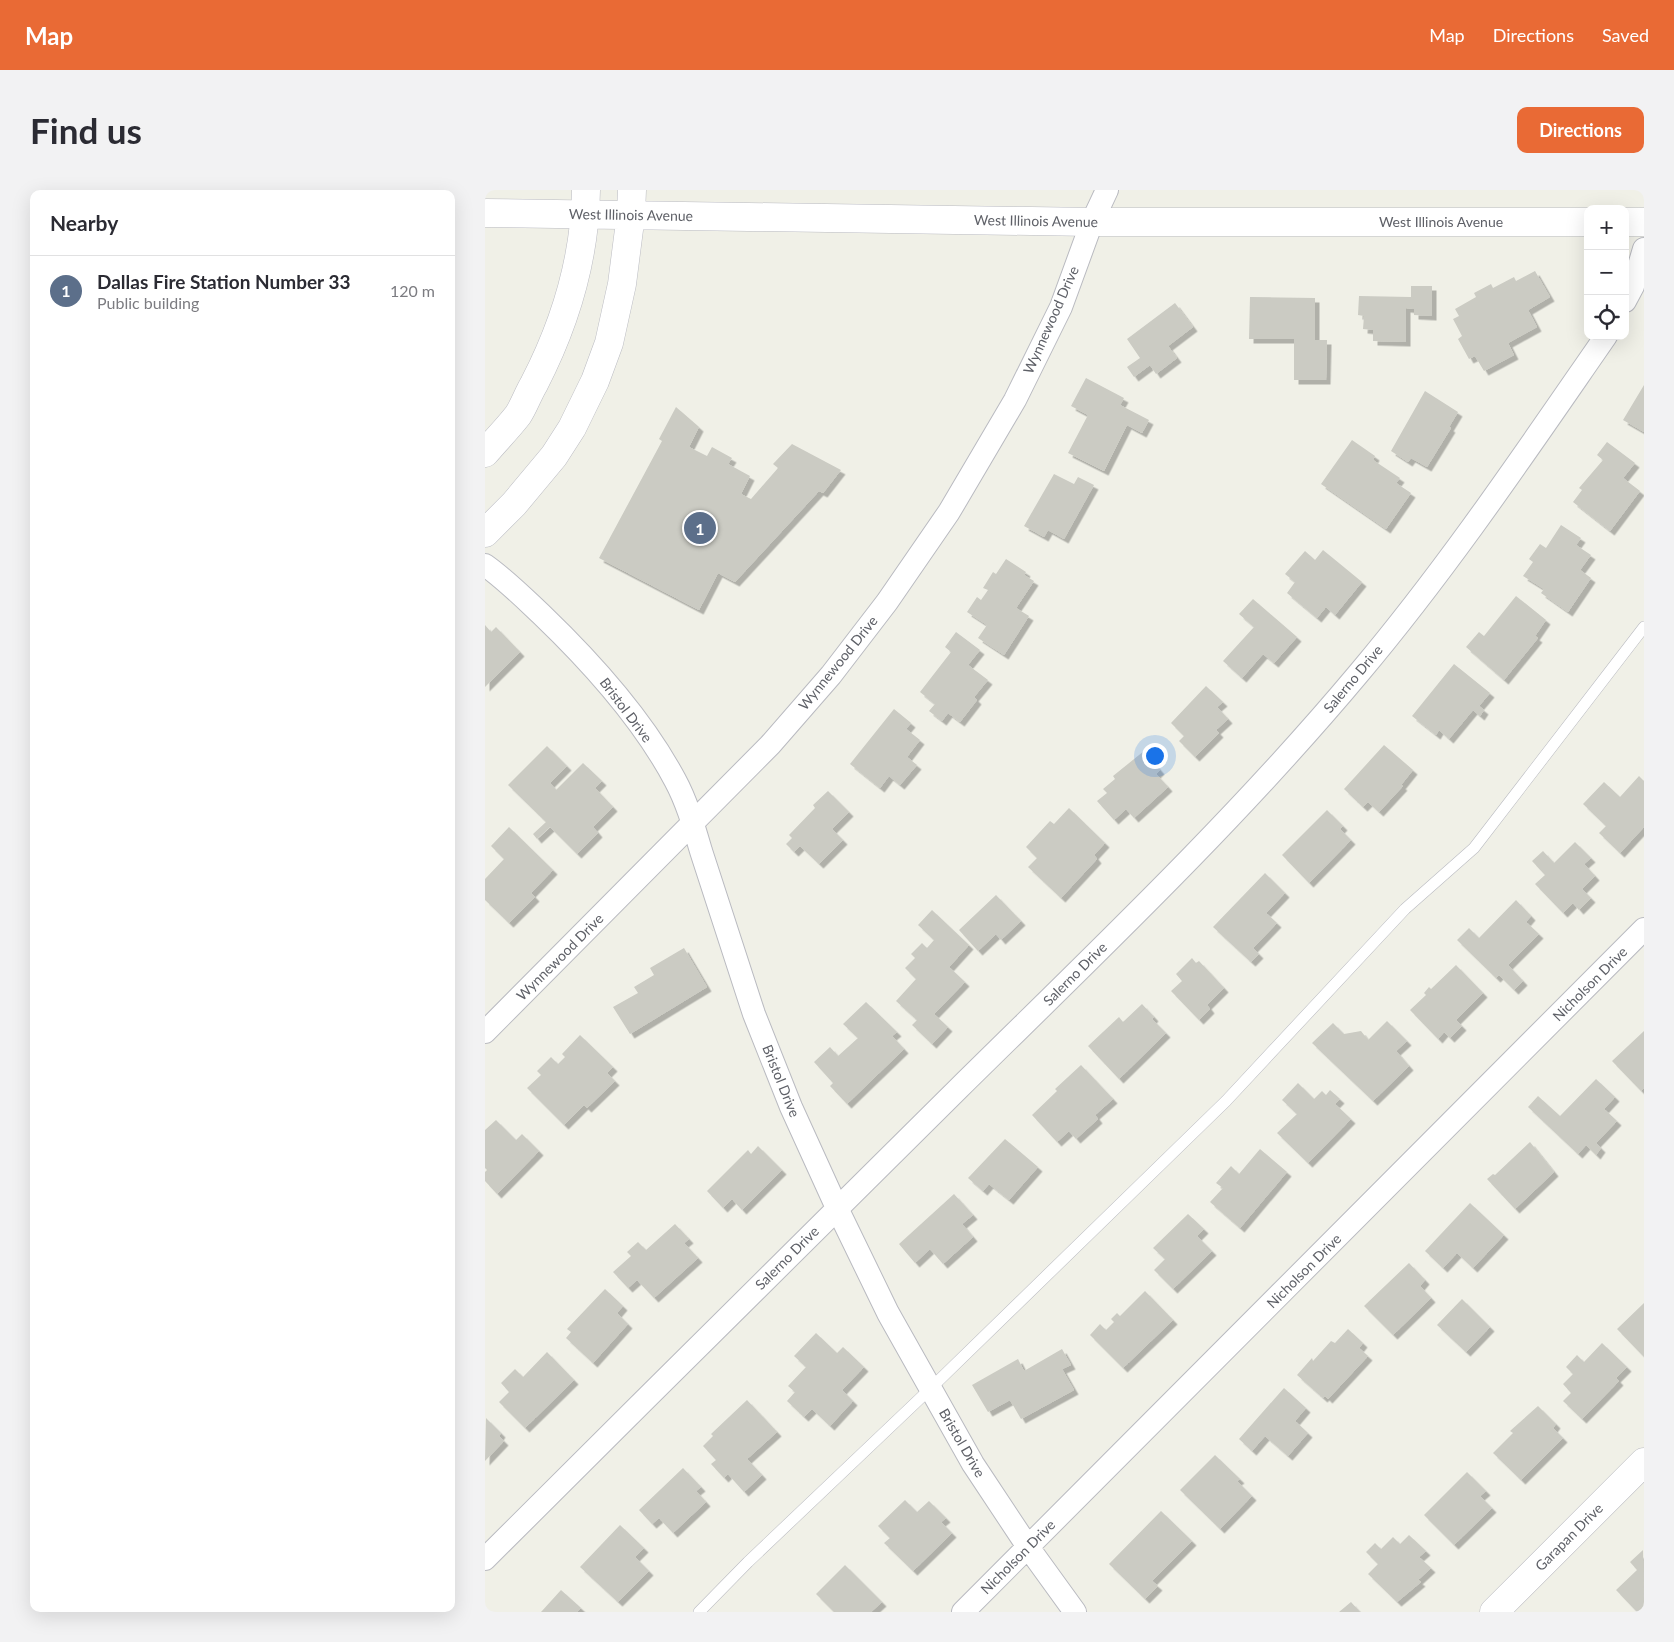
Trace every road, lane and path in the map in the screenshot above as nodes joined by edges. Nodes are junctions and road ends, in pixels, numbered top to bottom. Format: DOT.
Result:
graph roads {
  1 [pos="1107,190"];
  2 [pos="586,202"];
  3 [pos="631,202"];
  4 [pos="485,213"];
  5 [pos="1092,222"];
  6 [pos="1584,222"];
  7 [pos="1629,222"];
  8 [pos="1644,222"];
  9 [pos="1644,249"];
  10 [pos="1628,295"];
  11 [pos="1603,340"];
  12 [pos="485,453"];
  13 [pos="485,533"];
  14 [pos="485,565"];
  15 [pos="1644,627"];
  16 [pos="693,824"];
  17 [pos="1644,929"];
  18 [pos="485,1032"];
  19 [pos="837,1208"];
  20 [pos="931,1389"];
  21 [pos="1644,1462"];
  22 [pos="1027,1547"];
  23 [pos="485,1559"];
  24 [pos="699,1612"];
  25 [pos="963,1612"];
  26 [pos="1075,1612"];
  27 [pos="1494,1612"];
  1 -- 5 [label="street, Wynnewood Drive"];
  2 -- 3 [label="main road, West Illinois Avenue"];
  2 -- 4 [label="main road, West Illinois Avenue"];
  2 -- 12 [label="main road"];
  3 -- 5 [label="main road, West Illinois Avenue"];
  3 -- 13 [label="main road"];
  5 -- 6 [label="main road, West Illinois Avenue"];
  5 -- 16 [label="street, Wynnewood Drive"];
  7 -- 8 [label="main road"];
  9 -- 10 [label="street"];
  11 -- 19 [label="street, Salerno Drive"];
  14 -- 16 [label="street, Bristol Drive"];
  15 -- 20 [label="lane"];
  16 -- 18 [label="street, Wynnewood Drive"];
  16 -- 19 [label="street, Bristol Drive"];
  17 -- 22 [label="street, Nicholson Drive"];
  19 -- 20 [label="street, Bristol Drive"];
  19 -- 23 [label="street, Salerno Drive"];
  20 -- 22 [label="street, Bristol Drive"];
  20 -- 24 [label="lane"];
  21 -- 27 [label="main road, Garapan Drive"];
  22 -- 25 [label="street, Nicholson Drive"];
  22 -- 26 [label="street, Bristol Drive"];
}
